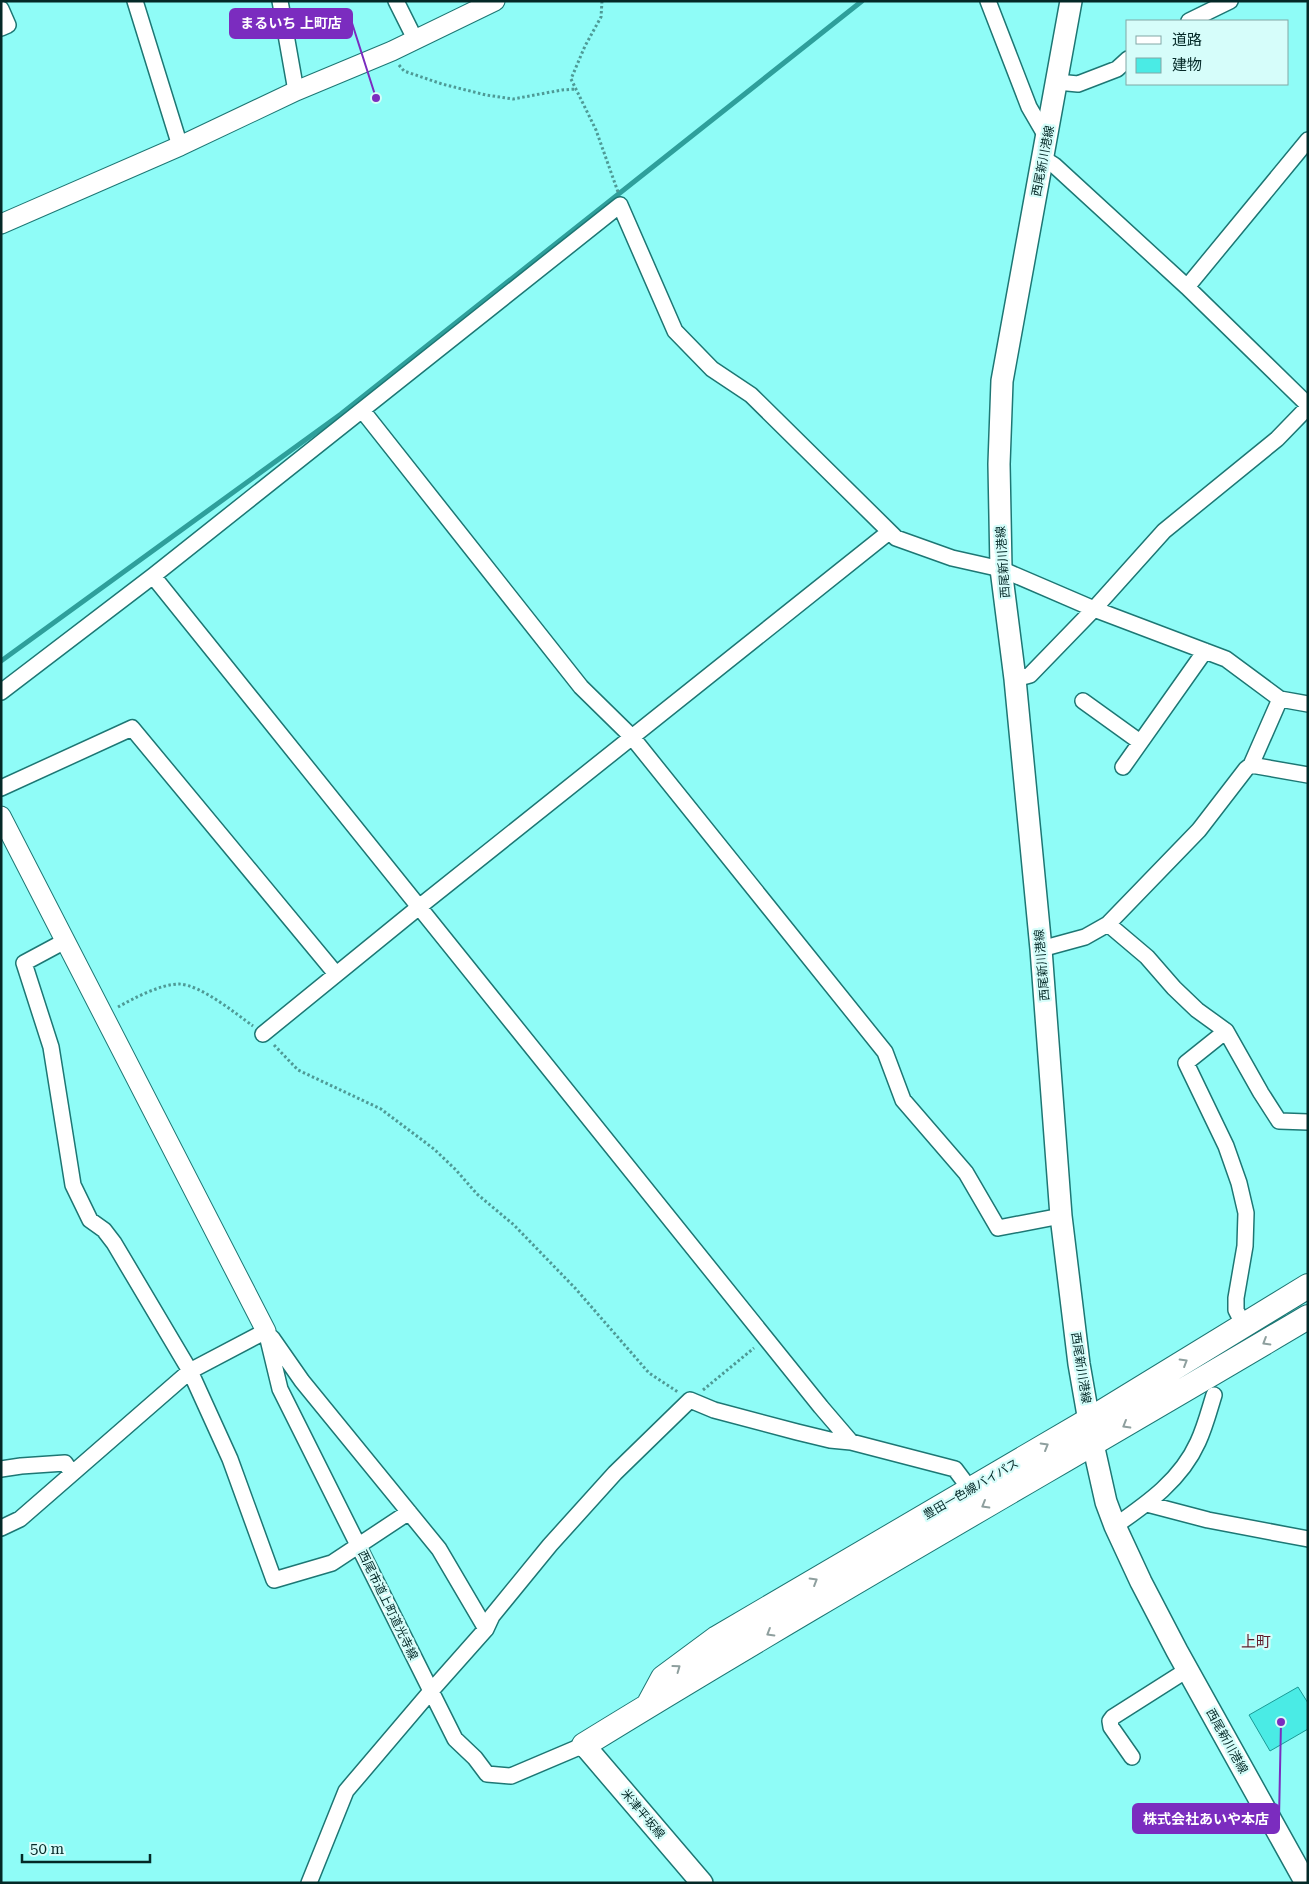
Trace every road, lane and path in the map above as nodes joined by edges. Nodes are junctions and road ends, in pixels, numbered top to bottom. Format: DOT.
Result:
graph roads {
  1 [pos="280,1"];
  2 [pos="396,1"];
  3 [pos="602,1"];
  4 [pos="988,1"];
  5 [pos="1070,1"];
  6 [pos="1230,1"];
  7 [pos="492,2"];
  8 [pos="140,3"];
  9 [pos="1,9"];
  10 [pos="1191,20"];
  11 [pos="1,28"];
  12 [pos="415,39"];
  13 [pos="392,51"];
  14 [pos="1126,61"];
  15 [pos="1057,82"];
  16 [pos="576,89"];
  17 [pos="296,91"];
  18 [pos="1308,140"];
  19 [pos="180,146"];
  20 [pos="1045,148"];
  21 [pos="620,205"];
  22 [pos="1,224"];
  23 [pos="1186,287"];
  24 [pos="1308,406"];
  25 [pos="362,410"];
  26 [pos="889,532"];
  27 [pos="1001,569"];
  28 [pos="153,576"];
  29 [pos="1094,609"];
  30 [pos="1205,651"];
  31 [pos="1015,679"];
  32 [pos="1,692"];
  33 [pos="1280,700"];
  34 [pos="1083,701"];
  35 [pos="1308,704"];
  36 [pos="632,737"];
  37 [pos="1140,742"];
  38 [pos="1251,766"];
  39 [pos="1123,767"];
  40 [pos="1308,775"];
  41 [pos="1,788"];
  42 [pos="1,816"];
  43 [pos="419,907"];
  44 [pos="1108,924"];
  45 [pos="65,942"];
  46 [pos="1041,949"];
  47 [pos="336,974"];
  48 [pos="104,1014"];
  49 [pos="1226,1031"];
  50 [pos="263,1034"];
  51 [pos="1308,1122"];
  52 [pos="1061,1216"];
  53 [pos="1308,1286"];
  54 [pos="1308,1317"];
  55 [pos="1244,1326"];
  56 [pos="266,1331"];
  57 [pos="766,1339"];
  58 [pos="190,1371"];
  59 [pos="1214,1395"];
  60 [pos="690,1400"];
  61 [pos="1089,1420"];
  62 [pos="851,1442"];
  63 [pos="1092,1444"];
  64 [pos="1,1469"];
  65 [pos="72,1473"];
  66 [pos="970,1489"];
  67 [pos="1147,1504"];
  68 [pos="409,1512"];
  69 [pos="1115,1526"];
  70 [pos="1,1528"];
  71 [pos="1308,1539"];
  72 [pos="358,1545"];
  73 [pos="486,1629"];
  74 [pos="1187,1670"];
  75 [pos="430,1691"];
  76 [pos="648,1706"];
  77 [pos="584,1745"];
  78 [pos="1132,1757"];
  79 [pos="309,1883"];
  80 [pos="702,1883"];
  81 [pos="1306,1883"];
  1 -- 17 [label="street"];
  2 -- 12 [label="street"];
  3 -- 16 [label="path"];
  4 -- 20 [label="street"];
  5 -- 15 [label="main road, 西尾新川港線"];
  6 -- 10 [label="street"];
  7 -- 12 [label="street"];
  8 -- 19 [label="street"];
  9 -- 11 [label="street"];
  12 -- 13 [label="street"];
  13 -- 16 [label="path"];
  13 -- 17 [label="street"];
  14 -- 15 [label="street"];
  15 -- 20 [label="main road, 西尾新川港線"];
  16 -- 21 [label="path"];
  17 -- 19 [label="street"];
  18 -- 23 [label="street"];
  19 -- 22 [label="street"];
  20 -- 23 [label="street"];
  20 -- 27 [label="main road, 西尾新川港線"];
  21 -- 25 [label="street"];
  21 -- 26 [label="street"];
  23 -- 24 [label="street"];
  24 -- 29 [label="street"];
  25 -- 28 [label="street"];
  25 -- 36 [label="street"];
  26 -- 27 [label="street"];
  26 -- 36 [label="street"];
  27 -- 29 [label="street"];
  27 -- 31 [label="main road, 西尾新川港線"];
  28 -- 32 [label="street"];
  28 -- 43 [label="street"];
  29 -- 30 [label="street"];
  29 -- 31 [label="street"];
  30 -- 33 [label="street"];
  30 -- 37 [label="street"];
  31 -- 46 [label="main road, 西尾新川港線"];
  33 -- 35 [label="street"];
  33 -- 38 [label="street"];
  34 -- 37 [label="street"];
  36 -- 43 [label="street"];
  36 -- 52 [label="street"];
  37 -- 39 [label="street"];
  38 -- 40 [label="street"];
  38 -- 44 [label="street"];
  41 -- 47 [label="street"];
  42 -- 45 [label="street"];
  43 -- 47 [label="street"];
  43 -- 57 [label="street"];
  44 -- 46 [label="street"];
  44 -- 49 [label="street"];
  45 -- 48 [label="street"];
  45 -- 58 [label="street"];
  46 -- 52 [label="main road, 西尾新川港線"];
  47 -- 50 [label="street"];
  48 -- 50 [label="path"];
  48 -- 56 [label="street"];
  49 -- 51 [label="street"];
  49 -- 55 [label="street"];
  50 -- 60 [label="path"];
  52 -- 61 [label="main road, 西尾新川港線"];
  53 -- 55 [label="main road, 豊田一色線バイパス"];
  54 -- 63 [label="main road, 豊田一色線バイパス, one-way"];
  61 -- 55 [label="main road, 豊田一色線バイパス, one-way"];
  56 -- 58 [label="street"];
  56 -- 68 [label="street"];
  56 -- 72 [label="street, 西尾市道上町道光寺線"];
  57 -- 60 [label="path"];
  57 -- 62 [label="street"];
  58 -- 65 [label="street"];
  58 -- 72 [label="street"];
  59 -- 67 [label="street"];
  60 -- 62 [label="street"];
  60 -- 73 [label="street"];
  61 -- 63 [label="main road, 西尾新川港線"];
  66 -- 61 [label="main road, 豊田一色線バイパス, one-way"];
  62 -- 66 [label="street"];
  63 -- 69 [label="main road, 西尾新川港線"];
  63 -- 76 [label="main road, 豊田一色線バイパス, one-way"];
  64 -- 65 [label="street"];
  65 -- 70 [label="street"];
  76 -- 66 [label="main road, 豊田一色線バイパス, one-way"];
  67 -- 69 [label="street"];
  67 -- 71 [label="street"];
  68 -- 72 [label="street"];
  68 -- 73 [label="street"];
  69 -- 74 [label="main road, 西尾新川港線"];
  72 -- 75 [label="street, 西尾市道上町道光寺線"];
  73 -- 75 [label="street"];
  74 -- 78 [label="street"];
  74 -- 81 [label="main road, 西尾新川港線"];
  75 -- 77 [label="street, 西尾市道上町道光寺線"];
  75 -- 79 [label="street"];
  76 -- 77 [label="main road, 豊田一色線バイパス"];
  77 -- 80 [label="main road, 米津平坂線"];
}
